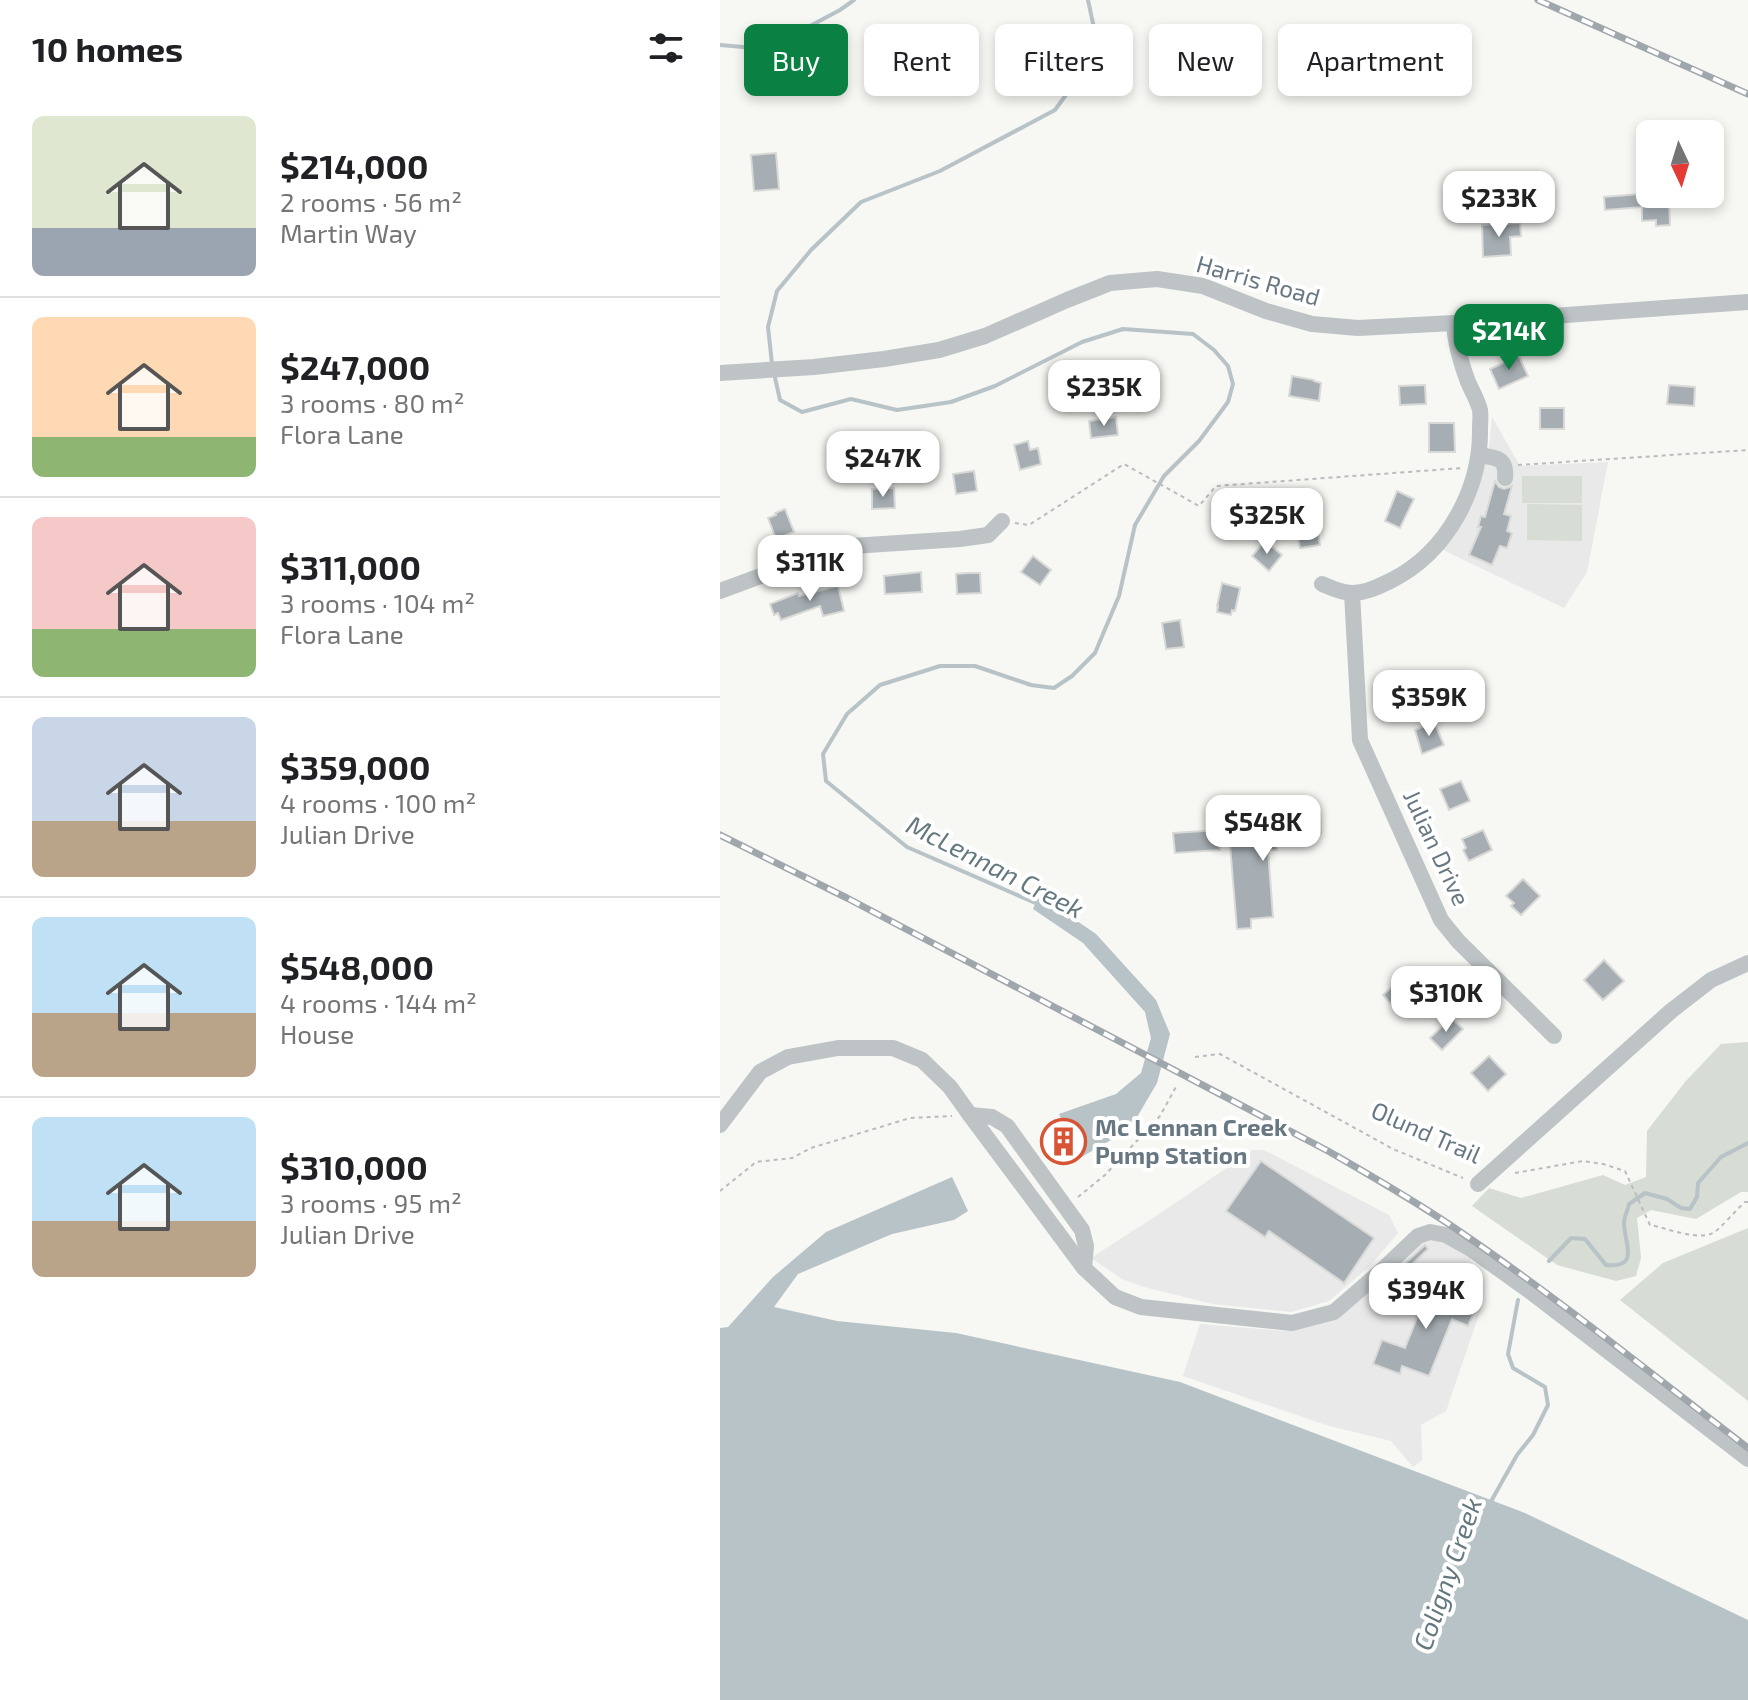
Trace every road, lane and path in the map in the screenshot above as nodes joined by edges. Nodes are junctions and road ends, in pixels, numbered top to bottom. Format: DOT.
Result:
graph roads {
  1 [pos="1748,302"];
  2 [pos="1454,323"];
  3 [pos="726,373"];
  4 [pos="1748,450"];
  5 [pos="1478,461"];
  6 [pos="1505,472"];
  7 [pos="1002,521"];
  8 [pos="1322,584"];
  9 [pos="720,591"];
  10 [pos="1352,593"];
  11 [pos="1228,798"];
  12 [pos="1230,811"];
  13 [pos="1251,823"];
  14 [pos="1234,826"];
  15 [pos="1216,828"];
  16 [pos="1748,963"];
  17 [pos="1554,1036"];
  18 [pos="1195,1057"];
  19 [pos="1177,1085"];
  20 [pos="970,1115"];
  21 [pos="720,1125"];
  22 [pos="1509,1174"];
  23 [pos="1478,1184"];
  24 [pos="720,1191"];
  25 [pos="1748,1202"];
  26 [pos="1066,1207"];
  27 [pos="1084,1268"];
  28 [pos="1748,1459"];
  1 -- 2 [label="street, Harris Road"];
  2 -- 3 [label="street, Harris Road"];
  2 -- 5 [label="street"];
  4 -- 6 [label="path"];
  5 -- 6 [label="street"];
  5 -- 7 [label="path"];
  5 -- 10 [label="street"];
  7 -- 9 [label="street"];
  8 -- 10 [label="street"];
  10 -- 17 [label="street, Julian Drive"];
  11 -- 12 [label="path"];
  12 -- 13 [label="path"];
  12 -- 14 [label="path"];
  12 -- 15 [label="path"];
  16 -- 23 [label="street"];
  18 -- 23 [label="path, Olund Trail"];
  19 -- 26 [label="path"];
  20 -- 21 [label="street"];
  20 -- 24 [label="path"];
  20 -- 26 [label="street"];
  20 -- 27 [label="street"];
  22 -- 25 [label="path, Olund Trail"];
  26 -- 27 [label="street"];
  27 -- 28 [label="street"];
}
